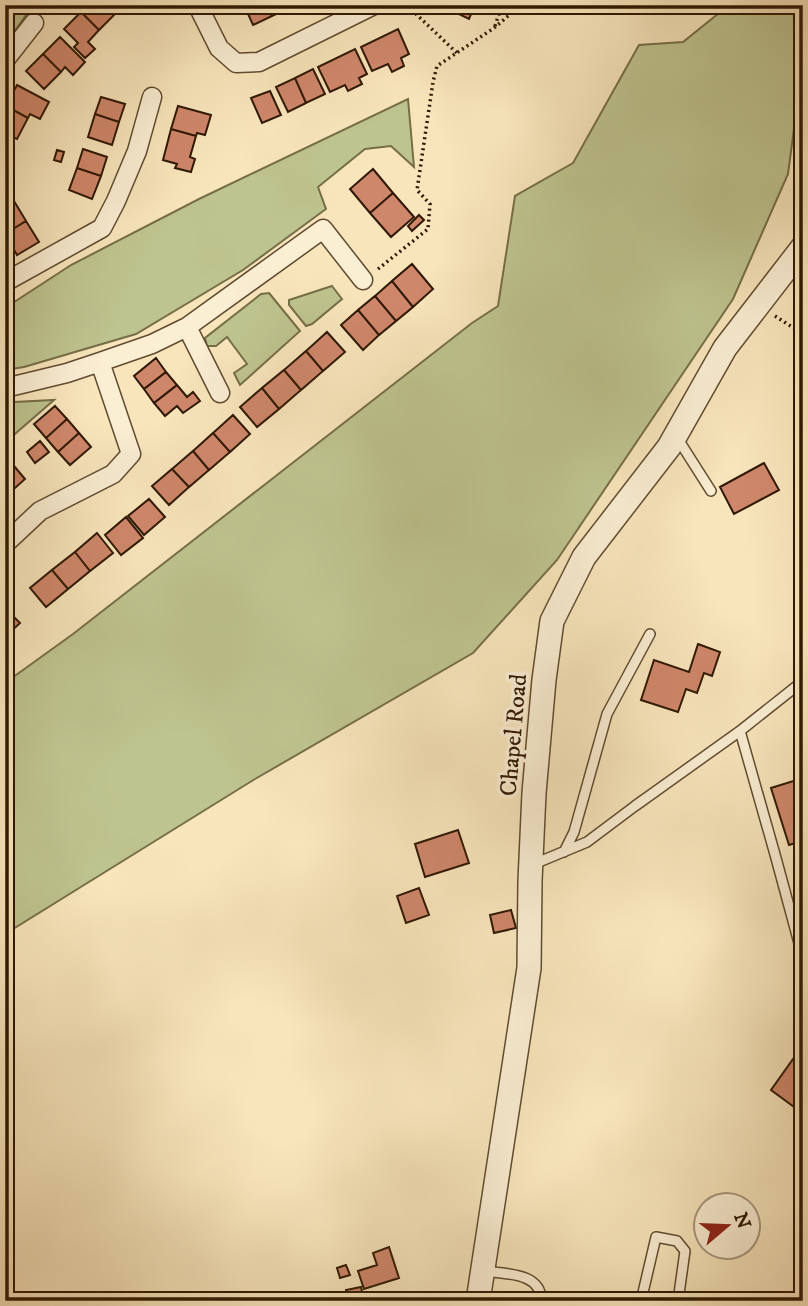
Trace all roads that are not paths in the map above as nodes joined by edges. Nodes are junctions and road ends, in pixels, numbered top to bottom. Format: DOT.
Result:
graph roads {
  1 [pos="199,5"];
  2 [pos="373,5"];
  3 [pos="34,23"];
  4 [pos="5,60"];
  5 [pos="152,97"];
  6 [pos="803,247"];
  7 [pos="363,280"];
  8 [pos="5,282"];
  9 [pos="187,327"];
  10 [pos="100,362"];
  11 [pos="5,388"];
  12 [pos="220,393"];
  13 [pos="676,435"];
  14 [pos="711,491"];
  15 [pos="8,541"];
  16 [pos="650,634"];
  17 [pos="803,681"];
  18 [pos="740,731"];
  19 [pos="564,853"];
  20 [pos="531,865"];
  21 [pos="803,958"];
  22 [pos="482,1271"];
  23 [pos="478,1301"];
  24 [pos="541,1301"];
  25 [pos="641,1301"];
  26 [pos="678,1301"];
  1 -- 2 [label="street"];
  3 -- 4 [label="street"];
  5 -- 8 [label="street"];
  6 -- 13 [label="street, Chapel Road"];
  7 -- 9 [label="street"];
  9 -- 10 [label="street"];
  9 -- 12 [label="street"];
  10 -- 11 [label="street"];
  10 -- 15 [label="street"];
  13 -- 14 [label="lane"];
  13 -- 20 [label="street, Chapel Road"];
  16 -- 19 [label="lane"];
  17 -- 18 [label="lane"];
  18 -- 19 [label="lane"];
  18 -- 21 [label="lane"];
  19 -- 20 [label="lane"];
  20 -- 22 [label="street, Chapel Road"];
  22 -- 23 [label="street, Chapel Road"];
  22 -- 24 [label="lane"];
  25 -- 26 [label="lane"];
}
